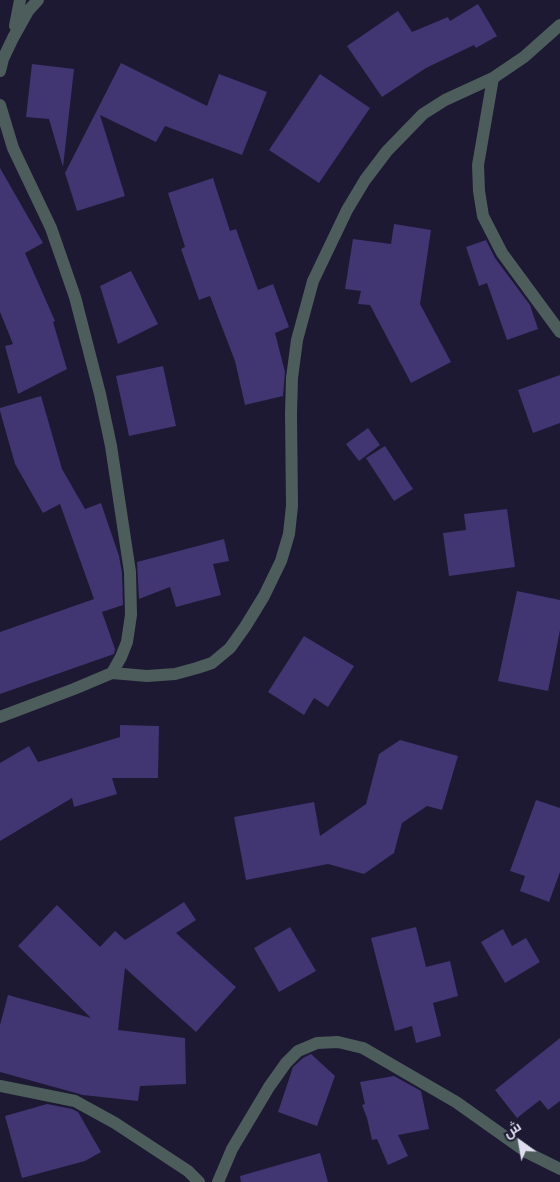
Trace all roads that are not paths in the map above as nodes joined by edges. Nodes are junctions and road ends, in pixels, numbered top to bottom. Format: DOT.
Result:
graph roads {
  1 [pos="20,0"];
  2 [pos="38,0"];
  3 [pos="560,25"];
  4 [pos="13,38"];
  5 [pos="0,71"];
  6 [pos="493,78"];
  7 [pos="0,105"];
  8 [pos="560,332"];
  9 [pos="112,673"];
  10 [pos="0,717"];
  11 [pos="0,1086"];
  12 [pos="560,1169"];
  13 [pos="198,1182"];
  14 [pos="218,1182"];
  1 -- 4 [label="street"];
  2 -- 4 [label="street"];
  3 -- 6 [label="street"];
  4 -- 5 [label="street"];
  6 -- 8 [label="street"];
  6 -- 9 [label="street"];
  7 -- 9 [label="street"];
  9 -- 10 [label="street"];
  11 -- 13 [label="street"];
  12 -- 14 [label="street"];
}
